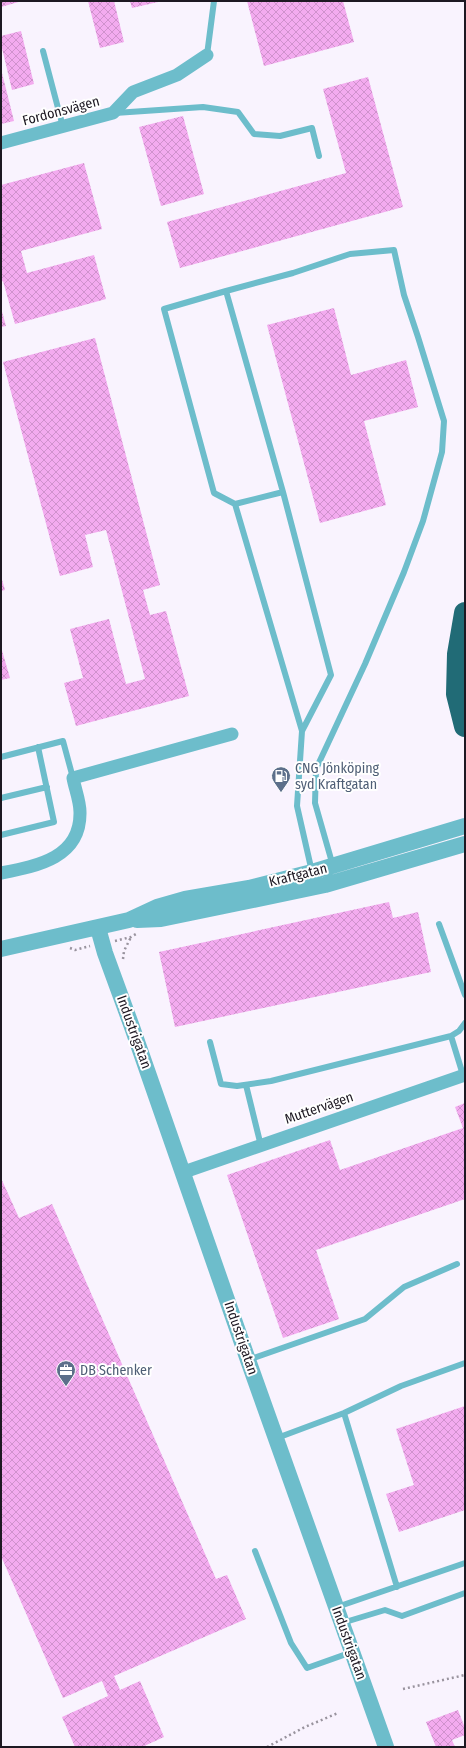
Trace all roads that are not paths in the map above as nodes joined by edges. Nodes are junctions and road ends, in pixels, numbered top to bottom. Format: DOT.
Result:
graph roads {
  1 [pos="214,1"];
  2 [pos="44,51"];
  3 [pos="207,55"];
  4 [pos="113,113"];
  5 [pos="63,127"];
  6 [pos="1,143"];
  7 [pos="319,156"];
  8 [pos="226,291"];
  9 [pos="283,492"];
  10 [pos="235,504"];
  11 [pos="465,613"];
  12 [pos="465,726"];
  13 [pos="302,731"];
  14 [pos="232,734"];
  15 [pos="38,747"];
  16 [pos="1,757"];
  17 [pos="73,778"];
  18 [pos="46,787"];
  19 [pos="1,798"];
  20 [pos="465,826"];
  21 [pos="1,835"];
  22 [pos="465,844"];
  23 [pos="333,866"];
  24 [pos="312,872"];
  25 [pos="1,873"];
  26 [pos="325,884"];
  27 [pos="129,920"];
  28 [pos="439,924"];
  29 [pos="98,928"];
  30 [pos="1,949"];
  31 [pos="465,995"];
  32 [pos="465,1023"];
  33 [pos="451,1036"];
  34 [pos="210,1042"];
  35 [pos="464,1075"];
  36 [pos="246,1085"];
  37 [pos="261,1146"];
  38 [pos="184,1172"];
  39 [pos="457,1264"];
  40 [pos="248,1360"];
  41 [pos="465,1363"];
  42 [pos="344,1413"];
  43 [pos="276,1438"];
  44 [pos="255,1551"];
  45 [pos="465,1563"];
  46 [pos="397,1587"];
  47 [pos="465,1593"];
  48 [pos="336,1607"];
  49 [pos="342,1623"];
  50 [pos="352,1652"];
  51 [pos="386,1747"];
  1 -- 3 [label="lane"];
  2 -- 5 [label="lane"];
  3 -- 4 [label="street, Fordonsvägen"];
  4 -- 5 [label="street, Fordonsvägen"];
  4 -- 7 [label="lane"];
  5 -- 6 [label="street, Fordonsvägen"];
  8 -- 9 [label="lane"];
  8 -- 10 [label="lane"];
  8 -- 23 [label="lane"];
  9 -- 10 [label="lane"];
  9 -- 13 [label="lane"];
  10 -- 13 [label="lane"];
  11 -- 12 [label="highway"];
  13 -- 24 [label="lane"];
  14 -- 17 [label="street"];
  15 -- 16 [label="lane"];
  15 -- 17 [label="lane"];
  15 -- 18 [label="lane"];
  17 -- 25 [label="street"];
  18 -- 19 [label="lane"];
  18 -- 21 [label="lane"];
  20 -- 23 [label="street, Kraftgatan"];
  22 -- 26 [label="street, Kraftgatan"];
  23 -- 24 [label="street, Kraftgatan"];
  23 -- 26 [label="lane"];
  24 -- 26 [label="lane"];
  24 -- 27 [label="street, Kraftgatan"];
  26 -- 27 [label="street, Kraftgatan"];
  27 -- 29 [label="street, Kraftgatan"];
  28 -- 31 [label="lane"];
  29 -- 30 [label="street, Kraftgatan"];
  29 -- 38 [label="street, Industrigatan"];
  32 -- 33 [label="lane"];
  33 -- 35 [label="lane"];
  33 -- 36 [label="lane"];
  34 -- 36 [label="lane"];
  35 -- 37 [label="street, Muttervägen"];
  36 -- 37 [label="lane"];
  37 -- 38 [label="street, Muttervägen"];
  38 -- 40 [label="street, Industrigatan"];
  39 -- 40 [label="lane"];
  40 -- 43 [label="street, Industrigatan"];
  41 -- 42 [label="lane"];
  42 -- 43 [label="lane"];
  42 -- 46 [label="lane"];
  43 -- 48 [label="street, Industrigatan"];
  44 -- 50 [label="lane"];
  45 -- 46 [label="lane"];
  46 -- 48 [label="lane"];
  47 -- 49 [label="lane"];
  48 -- 49 [label="street, Industrigatan"];
  49 -- 50 [label="street, Industrigatan"];
  50 -- 51 [label="street, Industrigatan"];
}
